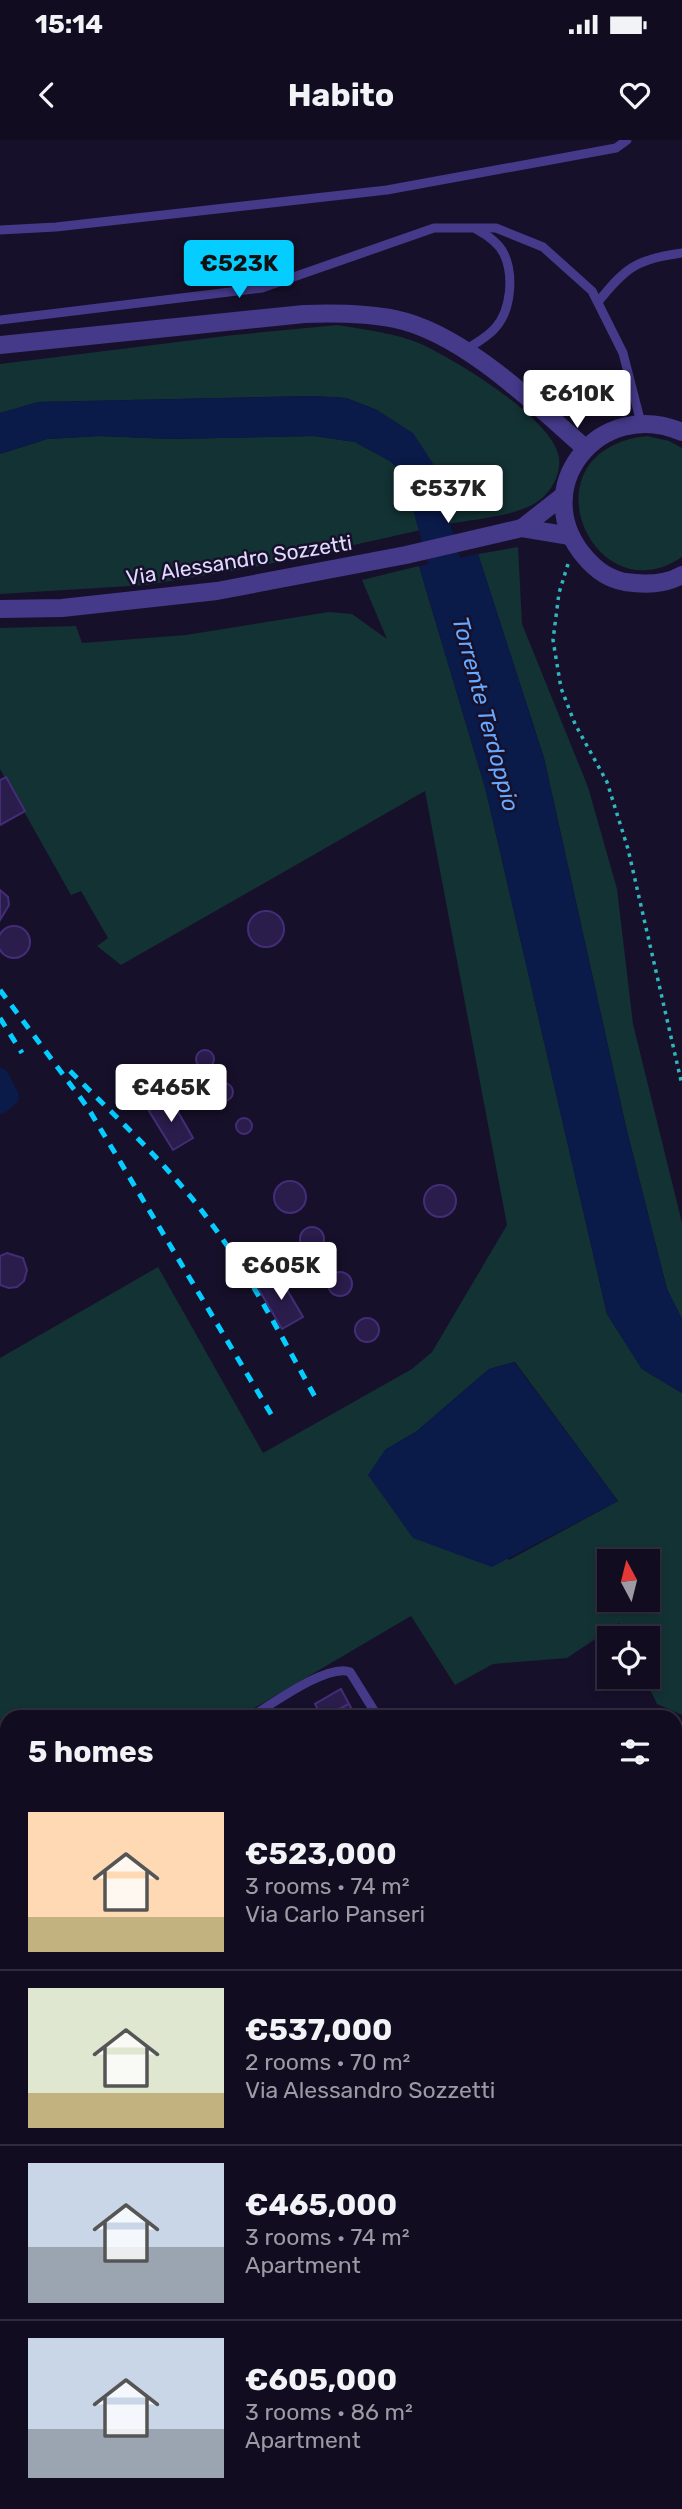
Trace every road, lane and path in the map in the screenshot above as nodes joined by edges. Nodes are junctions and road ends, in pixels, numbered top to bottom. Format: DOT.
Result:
graph roads {
  1 [pos="627,140"];
  2 [pos="475,228"];
  3 [pos="0,230"];
  4 [pos="682,253"];
  5 [pos="598,302"];
  6 [pos="0,320"];
  7 [pos="0,345"];
  8 [pos="465,350"];
  9 [pos="641,423"];
  10 [pos="682,432"];
  11 [pos="585,448"];
  12 [pos="564,495"];
  13 [pos="523,528"];
  14 [pos="572,541"];
  15 [pos="679,582"];
  16 [pos="0,609"];
  17 [pos="682,1085"];
  18 [pos="263,1710"];
  19 [pos="374,1710"];
  1 -- 3 [label="lane"];
  2 -- 5 [label="lane"];
  2 -- 6 [label="lane"];
  2 -- 8 [label="lane"];
  4 -- 5 [label="lane"];
  5 -- 9 [label="lane"];
  7 -- 8 [label="street"];
  8 -- 11 [label="street"];
  9 -- 10 [label="street"];
  9 -- 11 [label="street"];
  11 -- 12 [label="street"];
  12 -- 13 [label="street, Via Alessandro Sozzetti"];
  12 -- 14 [label="street"];
  13 -- 14 [label="street, Via Alessandro Sozzetti"];
  13 -- 16 [label="street, Via Alessandro Sozzetti"];
  14 -- 15 [label="street"];
  14 -- 17 [label="path"];
  18 -- 19 [label="lane"];
}
